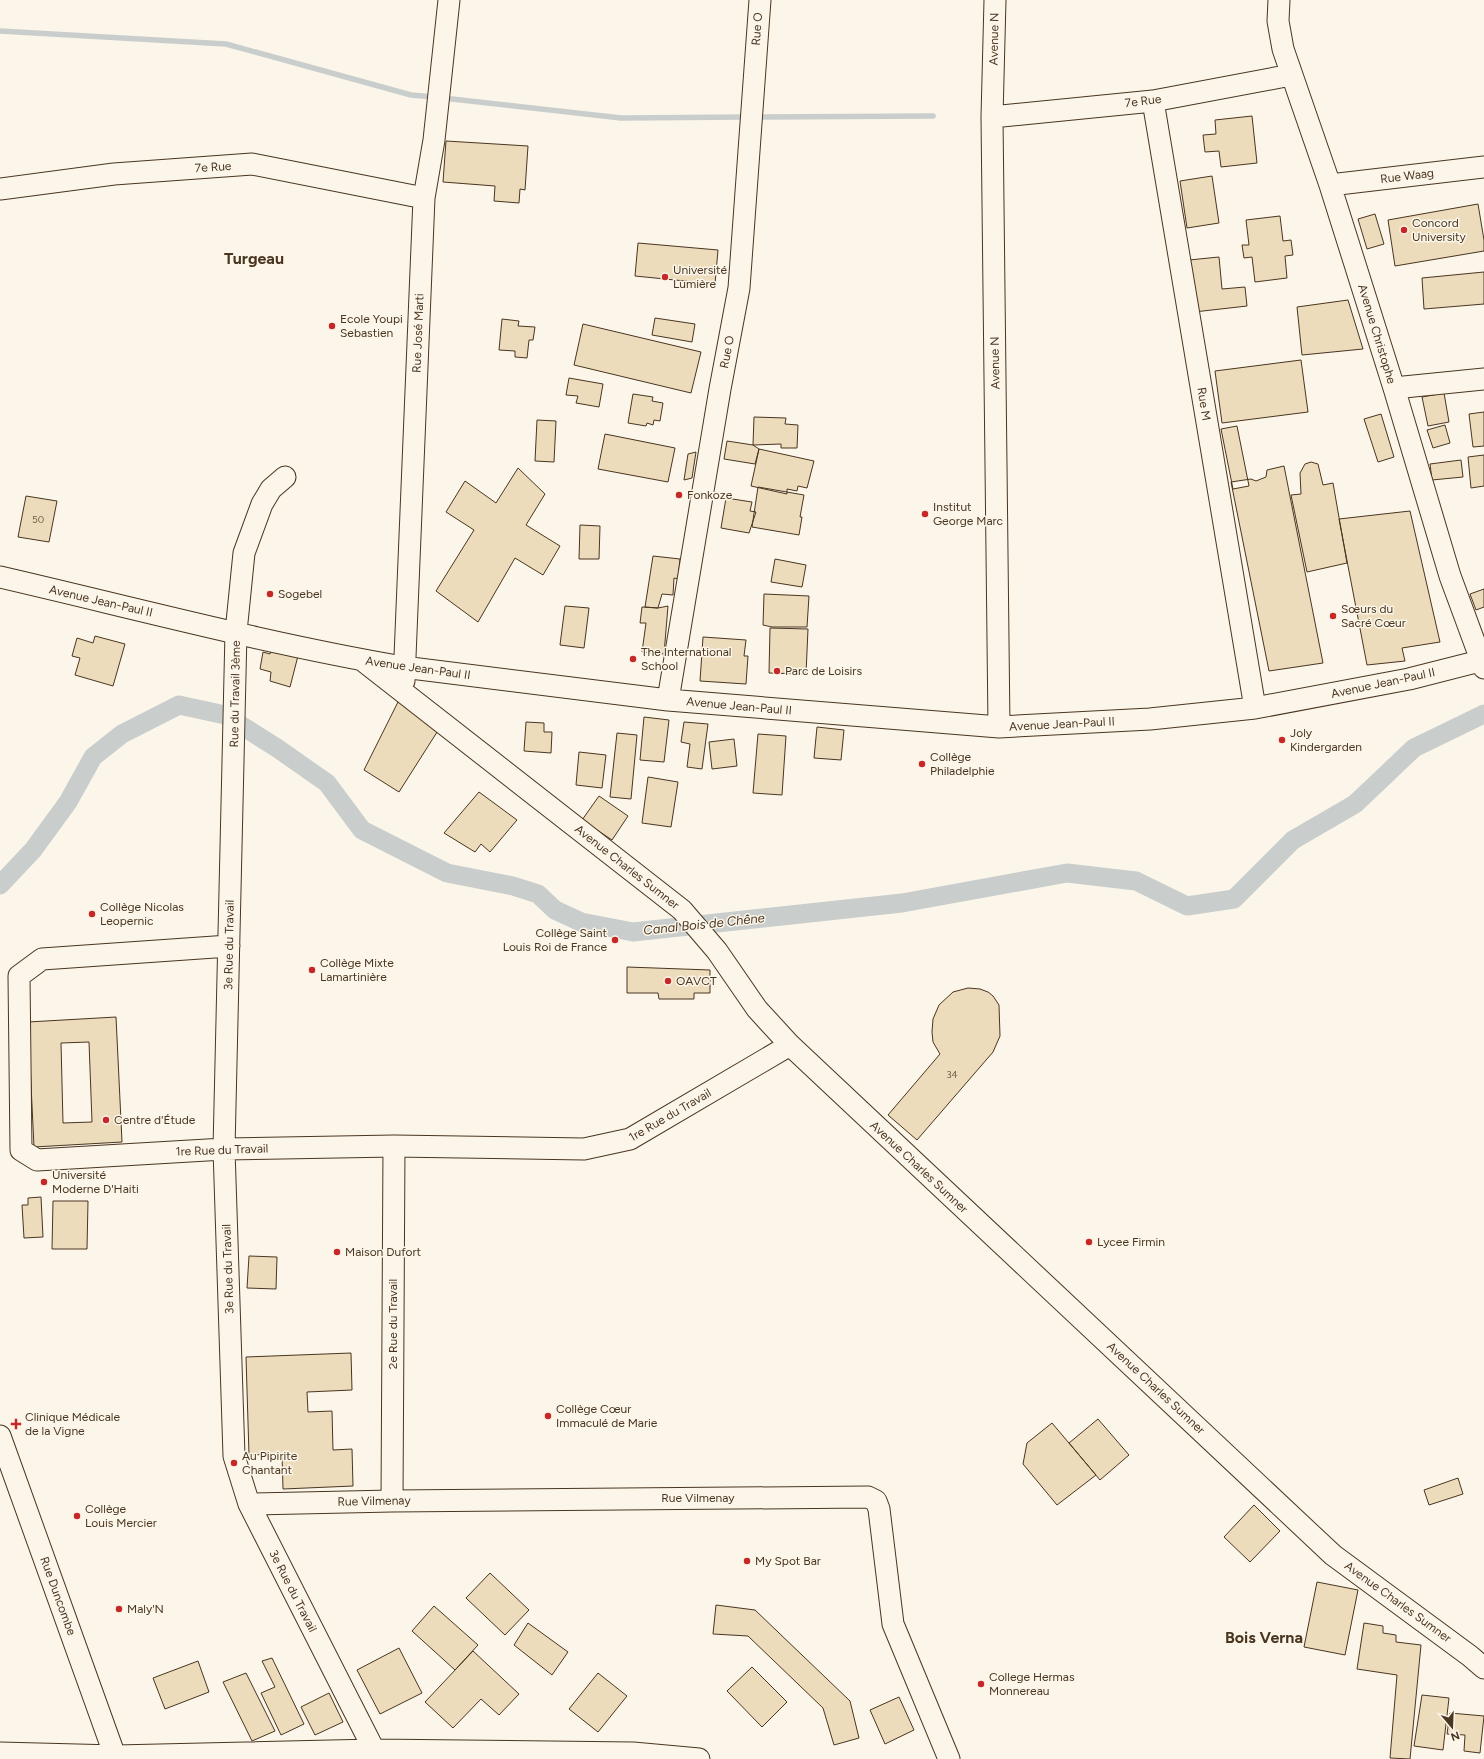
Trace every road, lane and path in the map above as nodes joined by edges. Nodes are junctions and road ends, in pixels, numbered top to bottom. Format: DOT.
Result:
graph roads {
  1 [pos="449,0"];
  2 [pos="760,0"];
  3 [pos="995,0"];
  4 [pos="1271,0"];
  5 [pos="1279,0"];
  6 [pos="1278,21"];
  7 [pos="1292,75"];
  8 [pos="1154,101"];
  9 [pos="992,117"];
  10 [pos="1484,167"];
  11 [pos="1330,185"];
  12 [pos="0,189"];
  13 [pos="424,198"];
  14 [pos="1484,379"];
  15 [pos="1394,388"];
  16 [pos="285,477"];
  17 [pos="0,577"];
  18 [pos="236,632"];
  19 [pos="362,660"];
  20 [pos="1483,663"];
  21 [pos="404,667"];
  22 [pos="404,693"];
  23 [pos="668,700"];
  24 [pos="1255,708"];
  25 [pos="999,727"];
  26 [pos="233,755"];
  27 [pos="229,946"];
  28 [pos="790,1045"];
  29 [pos="394,1146"];
  30 [pos="224,1149"];
  31 [pos="0,1436"];
  32 [pos="392,1501"];
  33 [pos="249,1504"];
  34 [pos="1484,1668"];
  35 [pos="374,1750"];
  36 [pos="0,1753"];
  37 [pos="334,1755"];
  38 [pos="633,1756"];
  39 [pos="116,1758"];
  40 [pos="699,1759"];
  41 [pos="949,1759"];
  1 -- 13 [label="street, Rue José Marti"];
  2 -- 23 [label="street, Rue O"];
  3 -- 9 [label="street, Avenue N"];
  4 -- 6 [label="street"];
  5 -- 6 [label="street, Avenue Christophe"];
  6 -- 7 [label="street, Avenue Christophe"];
  7 -- 8 [label="street, 7e Rue"];
  7 -- 11 [label="street, Avenue Christophe"];
  8 -- 9 [label="street, 7e Rue"];
  8 -- 24 [label="street, Rue M"];
  9 -- 25 [label="street, Avenue N"];
  10 -- 11 [label="street, Rue Waag"];
  11 -- 15 [label="street, Avenue Christophe"];
  12 -- 13 [label="street, 7e Rue"];
  13 -- 21 [label="street, Rue José Marti"];
  14 -- 15 [label="street"];
  15 -- 20 [label="street, Avenue Christophe"];
  16 -- 18 [label="street, Rue du Travail 3ème"];
  17 -- 18 [label="street, Avenue Jean-Paul II"];
  18 -- 19 [label="street, Avenue Jean-Paul II"];
  18 -- 26 [label="street, Rue du Travail 3ème"];
  19 -- 21 [label="street, Avenue Jean-Paul II"];
  19 -- 22 [label="street, Avenue Charles Sumner"];
  20 -- 24 [label="street, Avenue Jean-Paul II"];
  21 -- 22 [label="street, Rue José Marti"];
  21 -- 23 [label="street, Avenue Jean-Paul II"];
  22 -- 28 [label="street, Avenue Charles Sumner"];
  23 -- 25 [label="street, Avenue Jean-Paul II"];
  24 -- 25 [label="street, Avenue Jean-Paul II"];
  26 -- 27 [label="street, 3e Rue du Travail"];
  27 -- 30 [label="street, 3e Rue du Travail"];
  27 -- 30 [label="street, 1re Rue du Travail"];
  28 -- 29 [label="street, 1re Rue du Travail"];
  28 -- 34 [label="street, Avenue Charles Sumner"];
  29 -- 30 [label="street, 1re Rue du Travail"];
  29 -- 32 [label="street, 2e Rue du Travail"];
  30 -- 33 [label="street, 3e Rue du Travail"];
  31 -- 39 [label="street, Rue Duncombe"];
  32 -- 33 [label="street, Rue Vilmenay"];
  32 -- 41 [label="street, Rue Vilmenay"];
  33 -- 35 [label="street, 3e Rue du Travail"];
  35 -- 37 [label="street"];
  35 -- 38 [label="street"];
  36 -- 39 [label="street"];
  37 -- 39 [label="street"];
  38 -- 40 [label="street"];
}
